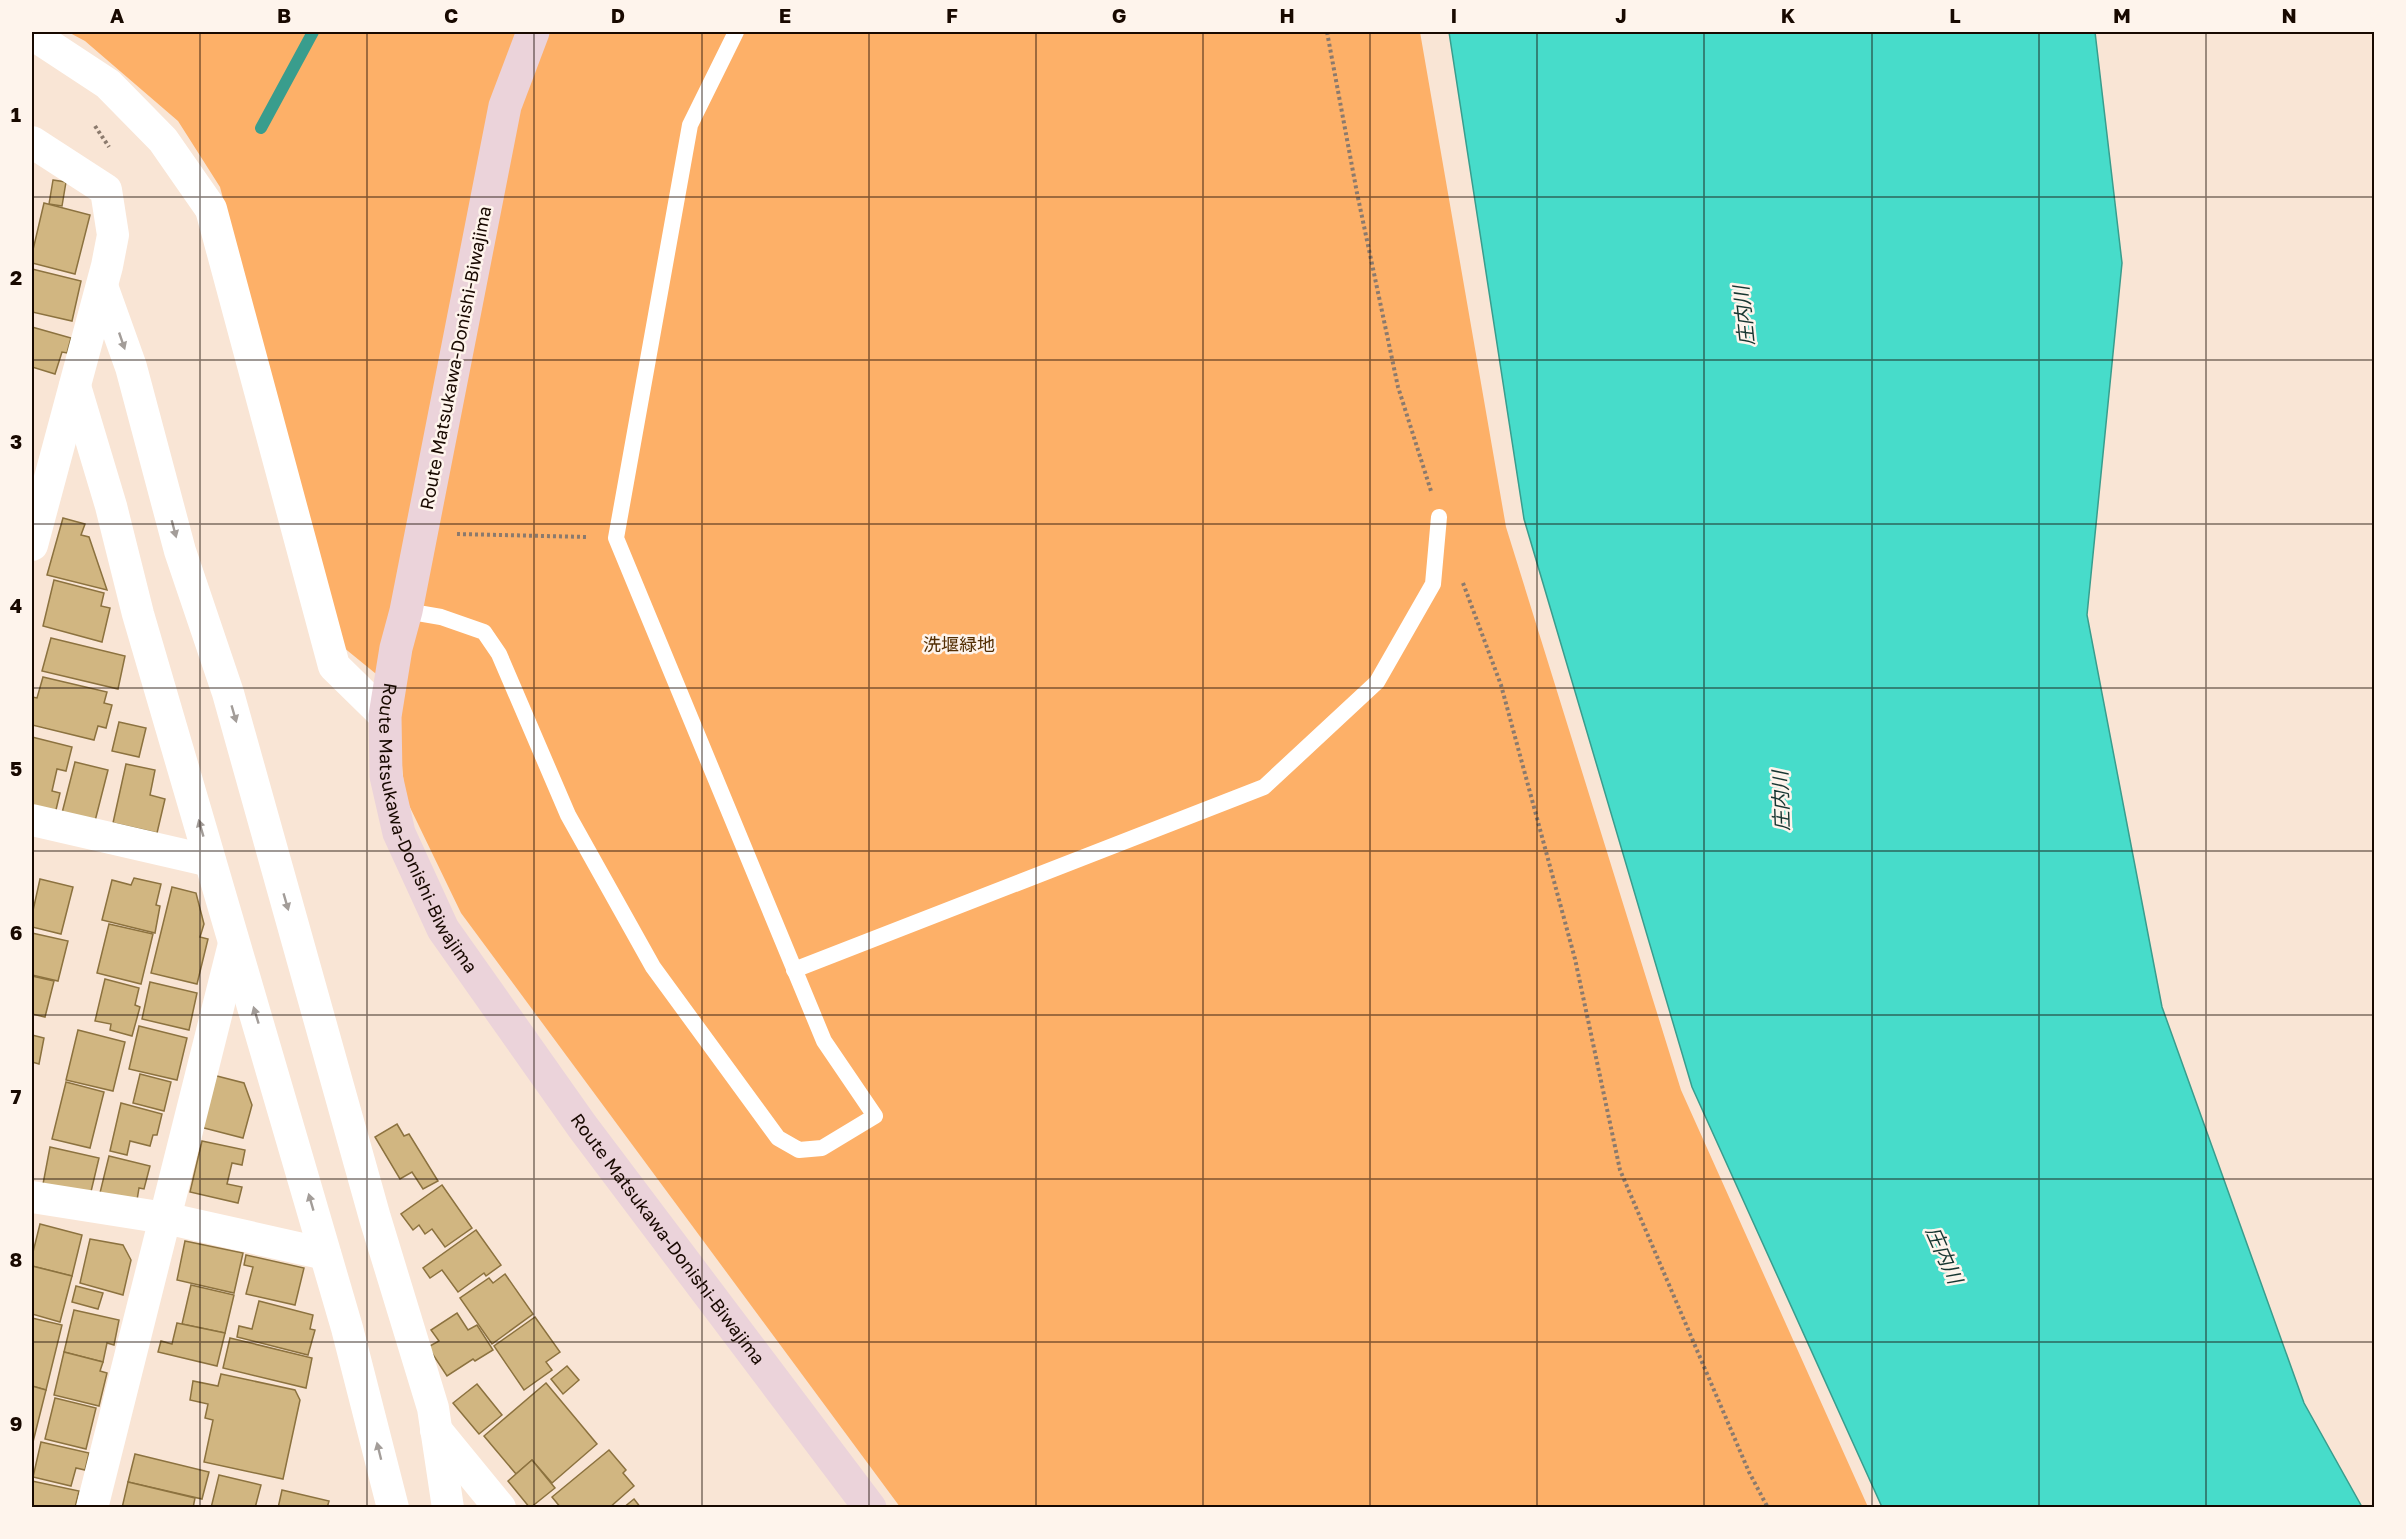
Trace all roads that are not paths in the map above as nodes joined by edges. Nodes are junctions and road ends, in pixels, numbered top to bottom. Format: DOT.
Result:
graph roads {
  1 [pos="533,32"];
  2 [pos="736,32"];
  3 [pos="32,34"];
  4 [pos="32,142"];
  5 [pos="102,286"];
  6 [pos="75,386"];
  7 [pos="1439,517"];
  8 [pos="32,546"];
  9 [pos="406,611"];
  10 [pos="385,716"];
  11 [pos="32,820"];
  12 [pos="210,861"];
  13 [pos="234,944"];
  14 [pos="794,970"];
  15 [pos="32,1197"];
  16 [pos="165,1218"];
  17 [pos="326,1254"];
  18 [pos="436,1430"];
  19 [pos="92,1508"];
  20 [pos="393,1508"];
  21 [pos="448,1508"];
  22 [pos="500,1508"];
  23 [pos="870,1508"];
  1 -- 9 [label="main road, Route Matsukawa-Donishi-Biwajima"];
  2 -- 14 [label="lane"];
  3 -- 10 [label="street"];
  4 -- 5 [label="street"];
  5 -- 6 [label="street"];
  5 -- 18 [label="street, one-way"];
  6 -- 8 [label="street"];
  12 -- 6 [label="street, one-way"];
  7 -- 14 [label="lane"];
  9 -- 10 [label="main road, Route Matsukawa-Donishi-Biwajima"];
  9 -- 14 [label="lane"];
  10 -- 23 [label="main road, Route Matsukawa-Donishi-Biwajima"];
  11 -- 12 [label="street"];
  12 -- 13 [label="street"];
  13 -- 16 [label="street"];
  17 -- 13 [label="street, one-way"];
  15 -- 16 [label="street"];
  16 -- 17 [label="street"];
  16 -- 19 [label="street"];
  20 -- 17 [label="street, one-way"];
  18 -- 21 [label="street"];
  18 -- 22 [label="street"];
}
